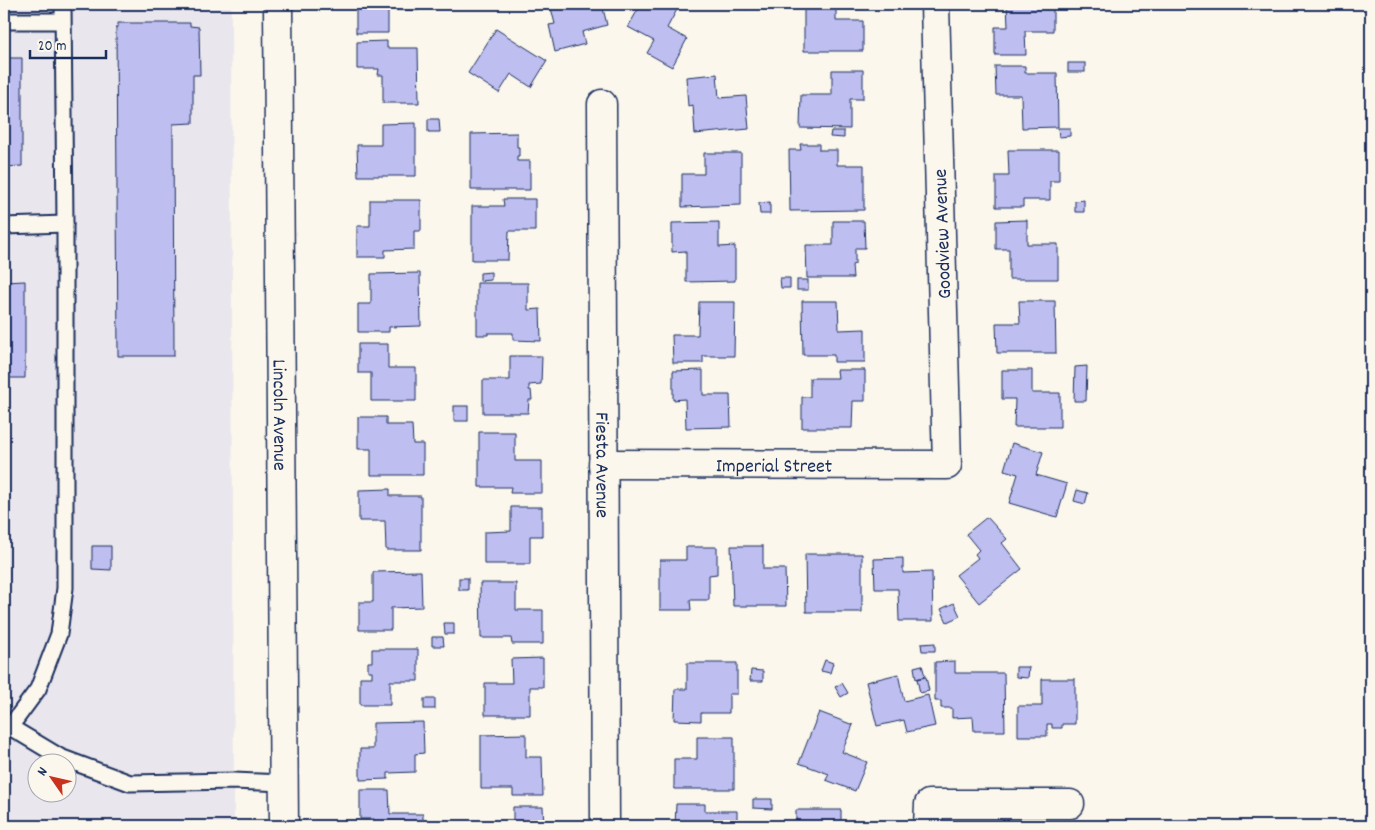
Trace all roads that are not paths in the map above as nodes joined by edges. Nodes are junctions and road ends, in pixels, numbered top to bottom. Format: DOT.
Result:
graph roads {
  1 [pos="63,4"];
  2 [pos="278,4"];
  3 [pos="934,4"];
  4 [pos="4,20"];
  5 [pos="62,21"];
  6 [pos="602,104"];
  7 [pos="65,224"];
  8 [pos="4,226"];
  9 [pos="603,464"];
  10 [pos="947,465"];
  11 [pos="7,729"];
  12 [pos="283,783"];
  13 [pos="1070,804"];
  14 [pos="929,815"];
  15 [pos="284,826"];
  16 [pos="605,826"];
  1 -- 5 [label="lane"];
  2 -- 12 [label="street, Lincoln Avenue"];
  3 -- 10 [label="street, Goodview Avenue"];
  4 -- 5 [label="lane"];
  5 -- 7 [label="lane"];
  6 -- 9 [label="street, Fiesta Avenue"];
  7 -- 8 [label="lane"];
  7 -- 11 [label="lane"];
  9 -- 10 [label="street, Imperial Street"];
  9 -- 16 [label="street, Fiesta Avenue"];
  11 -- 12 [label="lane"];
  12 -- 15 [label="street, Lincoln Avenue"];
  13 -- 14 [label="street"];
}
